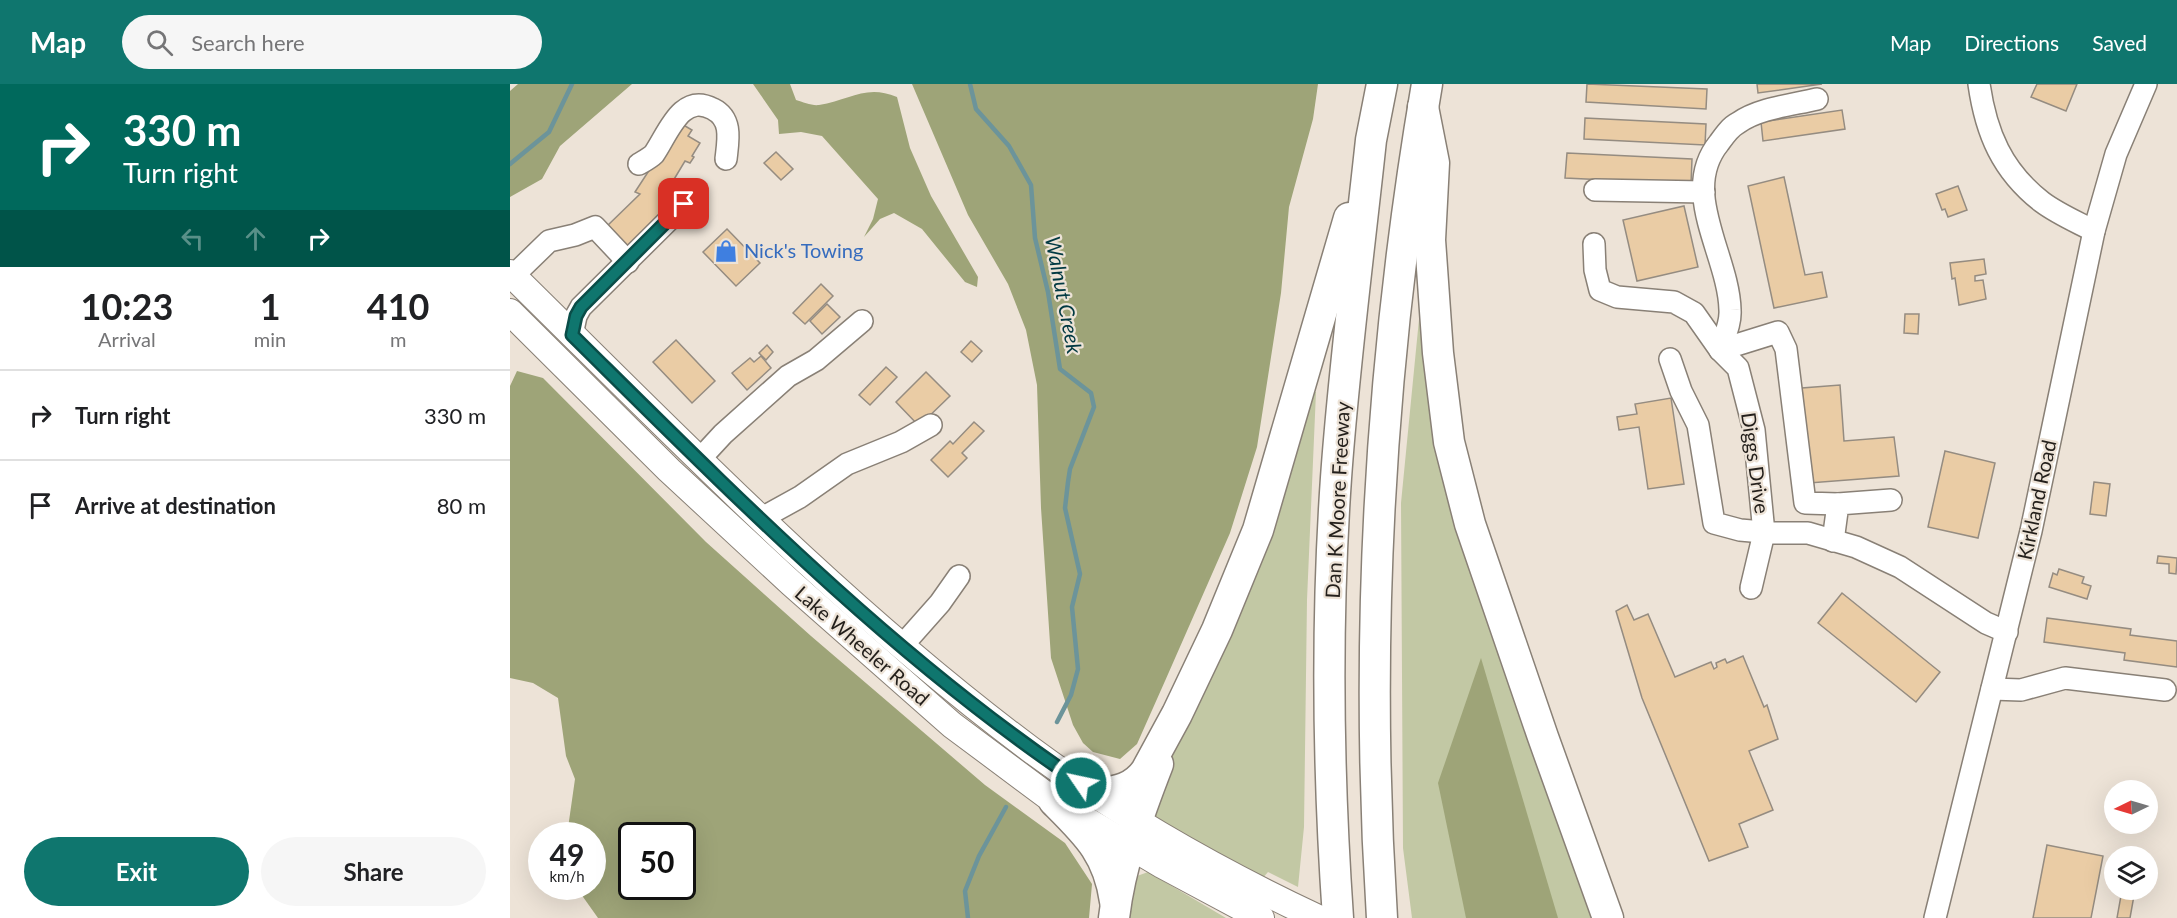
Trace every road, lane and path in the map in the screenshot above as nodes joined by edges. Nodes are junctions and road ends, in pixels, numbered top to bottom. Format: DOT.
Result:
graph roads {
  1 [pos="1382,84"];
  2 [pos="1979,84"];
  3 [pos="2146,84"];
  4 [pos="1425,95"];
  5 [pos="1817,99"];
  6 [pos="1371,140"];
  7 [pos="726,159"];
  8 [pos="639,164"];
  9 [pos="1594,190"];
  10 [pos="1704,192"];
  11 [pos="684,204"];
  12 [pos="2094,231"];
  13 [pos="1594,244"];
  14 [pos="628,262"];
  15 [pos="511,278"];
  16 [pos="510,312"];
  17 [pos="862,321"];
  18 [pos="572,335"];
  19 [pos="1720,350"];
  20 [pos="1670,359"];
  21 [pos="931,425"];
  22 [pos="699,460"];
  23 [pos="1891,500"];
  24 [pos="1838,504"];
  25 [pos="760,519"];
  26 [pos="1764,532"];
  27 [pos="1833,541"];
  28 [pos="959,576"];
  29 [pos="1751,588"];
  30 [pos="2007,632"];
  31 [pos="902,646"];
  32 [pos="1992,689"];
  33 [pos="2165,690"];
  34 [pos="1177,714"];
  35 [pos="1097,794"];
  36 [pos="1054,801"];
  37 [pos="1134,833"];
  38 [pos="1256,906"];
  39 [pos="1115,913"];
  40 [pos="1318,918"];
  41 [pos="1338,918"];
  42 [pos="1382,918"];
  43 [pos="1608,918"];
  44 [pos="1935,918"];
  1 -- 6 [label="highway, Dan K Moore Freeway"];
  2 -- 12 [label="street"];
  3 -- 12 [label="street, Kirkland Road"];
  4 -- 42 [label="highway"];
  4 -- 43 [label="highway"];
  5 -- 10 [label="street"];
  6 -- 34 [label="highway"];
  6 -- 41 [label="highway, Dan K Moore Freeway"];
  7 -- 8 [label="street"];
  9 -- 10 [label="street"];
  10 -- 19 [label="street"];
  11 -- 14 [label="street"];
  12 -- 30 [label="street, Kirkland Road"];
  13 -- 19 [label="street, Diggs Drive"];
  14 -- 15 [label="street"];
  14 -- 18 [label="street"];
  15 -- 18 [label="main road, Lake Wheeler Road"];
  16 -- 36 [label="main road, Lake Wheeler Road"];
  17 -- 22 [label="street"];
  18 -- 22 [label="main road, Lake Wheeler Road"];
  19 -- 24 [label="street"];
  19 -- 26 [label="street, Diggs Drive"];
  20 -- 26 [label="street"];
  21 -- 25 [label="street"];
  22 -- 25 [label="main road, Lake Wheeler Road"];
  23 -- 24 [label="street"];
  24 -- 27 [label="street"];
  25 -- 31 [label="main road, Lake Wheeler Road"];
  26 -- 27 [label="street, Diggs Drive"];
  26 -- 29 [label="street"];
  27 -- 30 [label="street, Diggs Drive"];
  28 -- 31 [label="street"];
  30 -- 32 [label="street, Kirkland Road"];
  31 -- 35 [label="main road, Lake Wheeler Road"];
  32 -- 33 [label="street"];
  32 -- 44 [label="street, Kirkland Road"];
  34 -- 35 [label="highway"];
  34 -- 37 [label="highway"];
  35 -- 37 [label="main road, Lake Wheeler Road"];
  36 -- 37 [label="main road, Lake Wheeler Road"];
  36 -- 39 [label="highway"];
  37 -- 38 [label="main road, Lake Wheeler Road"];
  37 -- 39 [label="highway"];
  38 -- 40 [label="main road, Lake Wheeler Road"];
}
